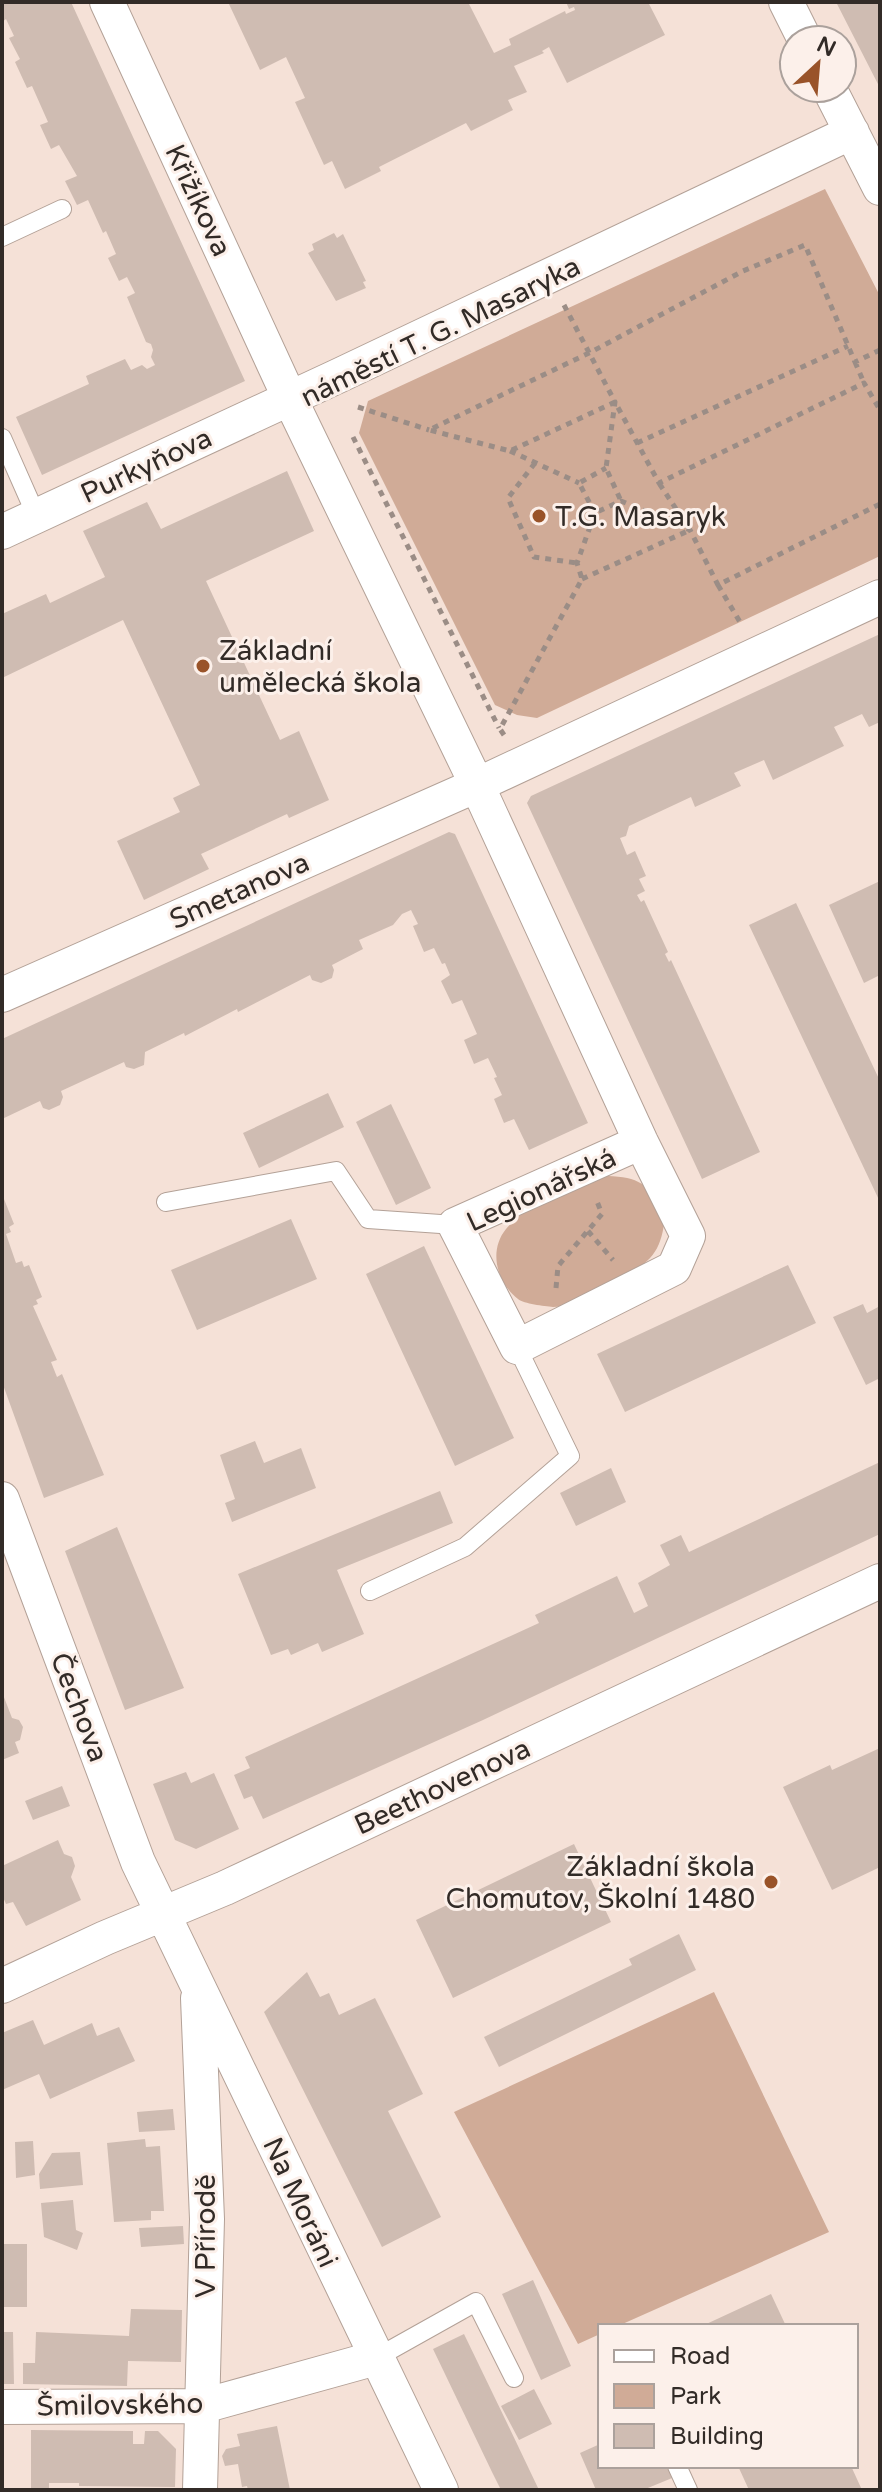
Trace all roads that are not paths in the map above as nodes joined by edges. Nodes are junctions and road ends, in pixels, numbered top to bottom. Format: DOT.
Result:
graph roads {
  1 [pos="107,2"];
  2 [pos="786,2"];
  3 [pos="797,24"];
  4 [pos="837,104"];
  5 [pos="852,132"];
  6 [pos="880,188"];
  7 [pos="62,209"];
  8 [pos="2,237"];
  9 [pos="290,399"];
  10 [pos="2,438"];
  11 [pos="36,515"];
  12 [pos="2,532"];
  13 [pos="880,597"];
  14 [pos="477,785"];
  15 [pos="2,995"];
  16 [pos="641,1142"];
  17 [pos="166,1202"];
  18 [pos="455,1225"];
  19 [pos="517,1347"];
  20 [pos="2,1499"];
  21 [pos="880,1581"];
  22 [pos="370,1591"];
  23 [pos="162,1914"];
  24 [pos="197,1982"];
  25 [pos="2,1986"];
  26 [pos="376,2358"];
  27 [pos="514,2378"];
  28 [pos="203,2406"];
  29 [pos="2,2407"];
  30 [pos="678,2468"];
  31 [pos="200,2490"];
  32 [pos="441,2490"];
  33 [pos="688,2490"];
  1 -- 9 [label="street, Křižíkova"];
  2 -- 3 [label="street"];
  4 -- 5 [label="street"];
  5 -- 6 [label="street"];
  5 -- 9 [label="street, náměstí T. G. Masaryka"];
  7 -- 8 [label="lane"];
  9 -- 11 [label="street, Purkyňova"];
  9 -- 14 [label="street, náměstí T. G. Masaryka"];
  10 -- 11 [label="lane"];
  11 -- 12 [label="street, Purkyňova"];
  13 -- 14 [label="street"];
  14 -- 15 [label="street, Smetanova"];
  14 -- 16 [label="street, Legionářská"];
  16 -- 18 [label="street, Legionářská"];
  16 -- 19 [label="street, Legionářská"];
  17 -- 18 [label="lane"];
  18 -- 19 [label="street, Legionářská"];
  19 -- 22 [label="lane"];
  20 -- 23 [label="street, Čechova"];
  21 -- 23 [label="street, Beethovenova"];
  23 -- 24 [label="street, Na Moráni"];
  23 -- 25 [label="street, Beethovenova"];
  24 -- 26 [label="street, Na Moráni"];
  24 -- 28 [label="street, V Přírodě"];
  26 -- 27 [label="lane"];
  26 -- 28 [label="street, Šmilovského"];
  26 -- 32 [label="street, Na Moráni"];
  28 -- 29 [label="street, Šmilovského"];
  28 -- 31 [label="street, V Přírodě"];
  30 -- 33 [label="lane"];
}
